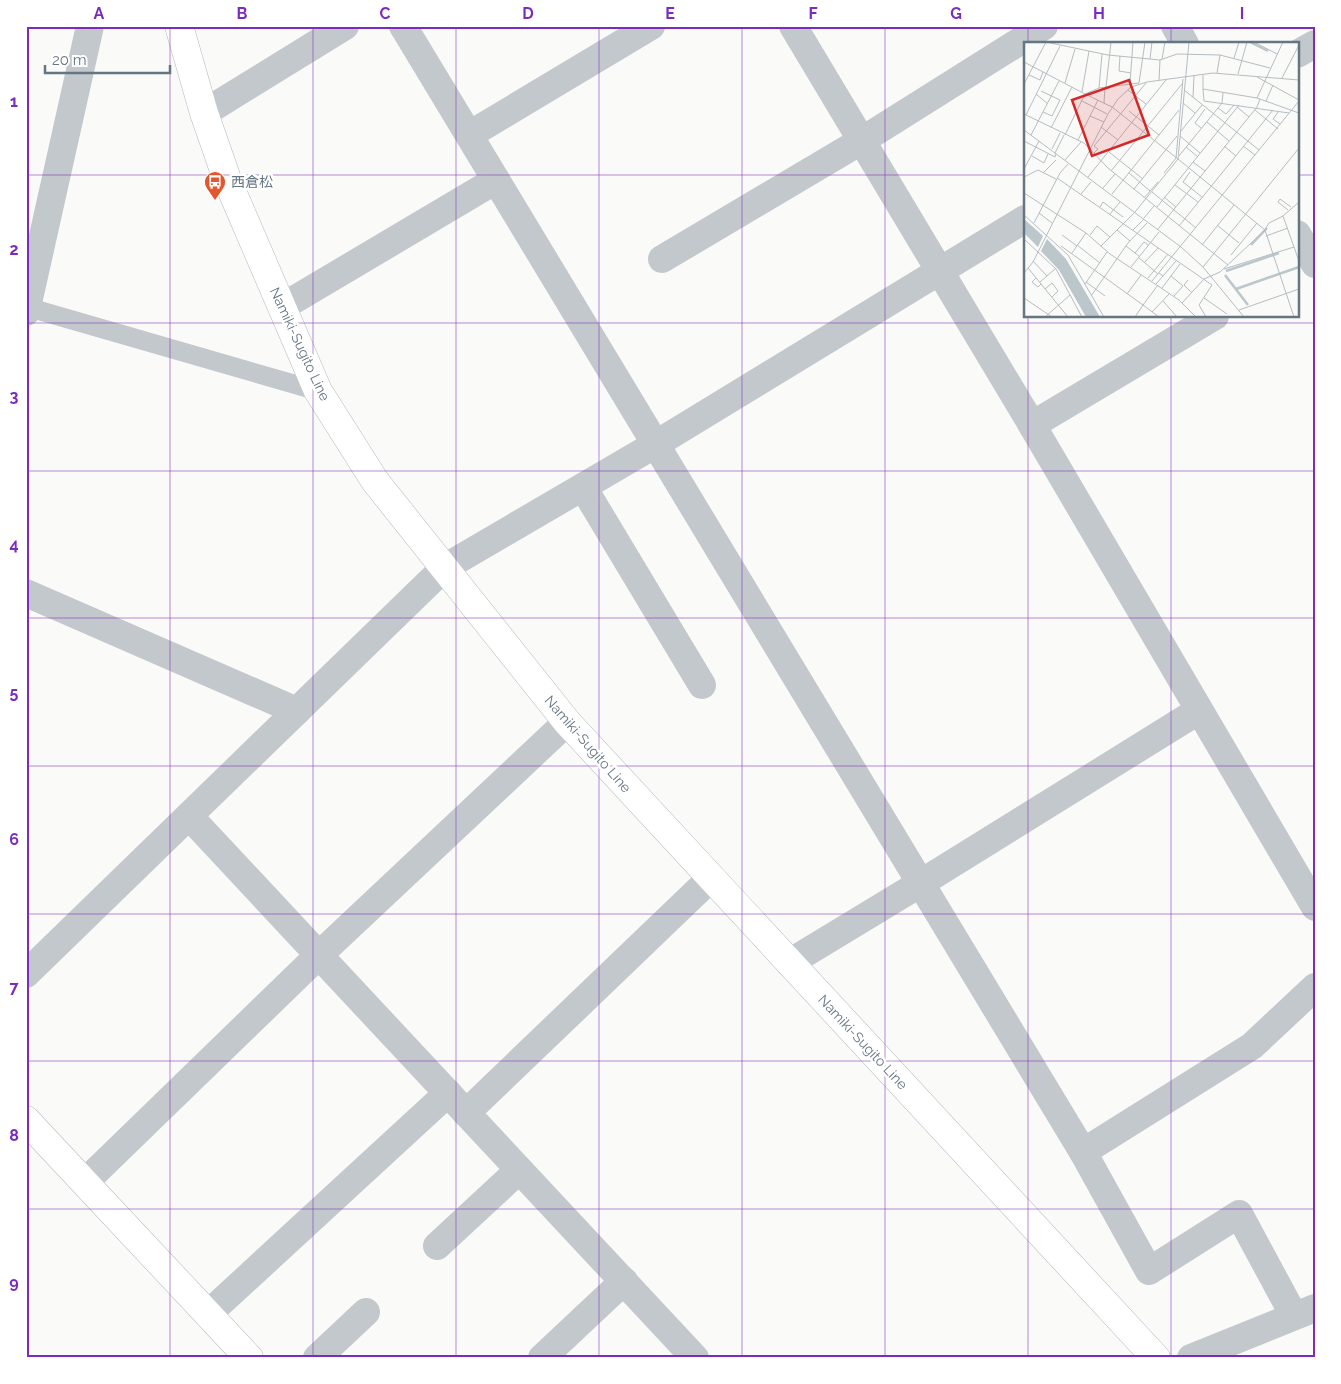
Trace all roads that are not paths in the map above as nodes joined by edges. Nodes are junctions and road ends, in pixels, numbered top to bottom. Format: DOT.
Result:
graph roads {
  1 [pos="90,26"];
  2 [pos="179,26"];
  3 [pos="345,26"];
  4 [pos="403,26"];
  5 [pos="651,26"];
  6 [pos="793,26"];
  7 [pos="1044,26"];
  8 [pos="1175,26"];
  9 [pos="1185,42"];
  10 [pos="1315,44"];
  11 [pos="1298,53"];
  12 [pos="204,113"];
  13 [pos="469,135"];
  14 [pos="861,141"];
  15 [pos="496,180"];
  16 [pos="1024,220"];
  17 [pos="1298,237"];
  18 [pos="662,260"];
  19 [pos="1308,264"];
  20 [pos="938,272"];
  21 [pos="282,306"];
  22 [pos="27,310"];
  23 [pos="1212,318"];
  24 [pos="318,391"];
  25 [pos="1032,425"];
  26 [pos="656,444"];
  27 [pos="582,487"];
  28 [pos="444,568"];
  29 [pos="26,593"];
  30 [pos="702,685"];
  31 [pos="297,711"];
  32 [pos="1198,711"];
  33 [pos="567,722"];
  34 [pos="189,816"];
  35 [pos="711,878"];
  36 [pos="922,883"];
  37 [pos="1315,907"];
  38 [pos="318,954"];
  39 [pos="789,963"];
  40 [pos="26,974"];
  41 [pos="1315,987"];
  42 [pos="448,1093"];
  43 [pos="466,1112"];
  44 [pos="26,1120"];
  45 [pos="1083,1152"];
  46 [pos="519,1170"];
  47 [pos="85,1182"];
  48 [pos="437,1246"];
  49 [pos="624,1281"];
  50 [pos="366,1312"];
  51 [pos="1304,1312"];
  52 [pos="208,1314"];
  53 [pos="249,1358"];
  54 [pos="317,1358"];
  55 [pos="542,1358"];
  56 [pos="695,1358"];
  57 [pos="1156,1358"];
  58 [pos="1191,1358"];
  1 -- 22 [label="street"];
  2 -- 12 [label="main road, Namiki-Sugito Line"];
  3 -- 12 [label="street"];
  4 -- 13 [label="street"];
  5 -- 13 [label="street"];
  6 -- 14 [label="street"];
  7 -- 14 [label="street"];
  8 -- 9 [label="street"];
  10 -- 11 [label="street"];
  12 -- 21 [label="main road, Namiki-Sugito Line"];
  13 -- 15 [label="street"];
  14 -- 18 [label="street"];
  14 -- 20 [label="street"];
  15 -- 21 [label="street"];
  15 -- 26 [label="street"];
  16 -- 20 [label="street"];
  17 -- 19 [label="street"];
  20 -- 25 [label="street"];
  20 -- 26 [label="street"];
  21 -- 24 [label="main road, Namiki-Sugito Line"];
  22 -- 24 [label="lane"];
  23 -- 25 [label="street"];
  24 -- 28 [label="main road, Namiki-Sugito Line"];
  25 -- 32 [label="street"];
  26 -- 27 [label="street"];
  26 -- 36 [label="street"];
  27 -- 28 [label="street"];
  27 -- 30 [label="street"];
  28 -- 31 [label="street"];
  28 -- 33 [label="main road, Namiki-Sugito Line"];
  29 -- 31 [label="street"];
  31 -- 34 [label="street"];
  32 -- 36 [label="street"];
  32 -- 37 [label="street"];
  33 -- 35 [label="main road, Namiki-Sugito Line"];
  33 -- 38 [label="street"];
  34 -- 38 [label="street"];
  34 -- 40 [label="street"];
  35 -- 39 [label="main road, Namiki-Sugito Line"];
  35 -- 43 [label="street"];
  36 -- 39 [label="street"];
  36 -- 45 [label="street"];
  38 -- 42 [label="street"];
  38 -- 47 [label="street"];
  39 -- 57 [label="main road, Namiki-Sugito Line"];
  41 -- 45 [label="street"];
  42 -- 43 [label="street"];
  42 -- 52 [label="street"];
  43 -- 46 [label="street"];
  44 -- 47 [label="main road"];
  45 -- 51 [label="street"];
  46 -- 48 [label="street"];
  46 -- 49 [label="street"];
  47 -- 52 [label="main road"];
  49 -- 55 [label="street"];
  49 -- 56 [label="street"];
  50 -- 54 [label="street"];
  51 -- 58 [label="street"];
  52 -- 53 [label="main road"];
}
